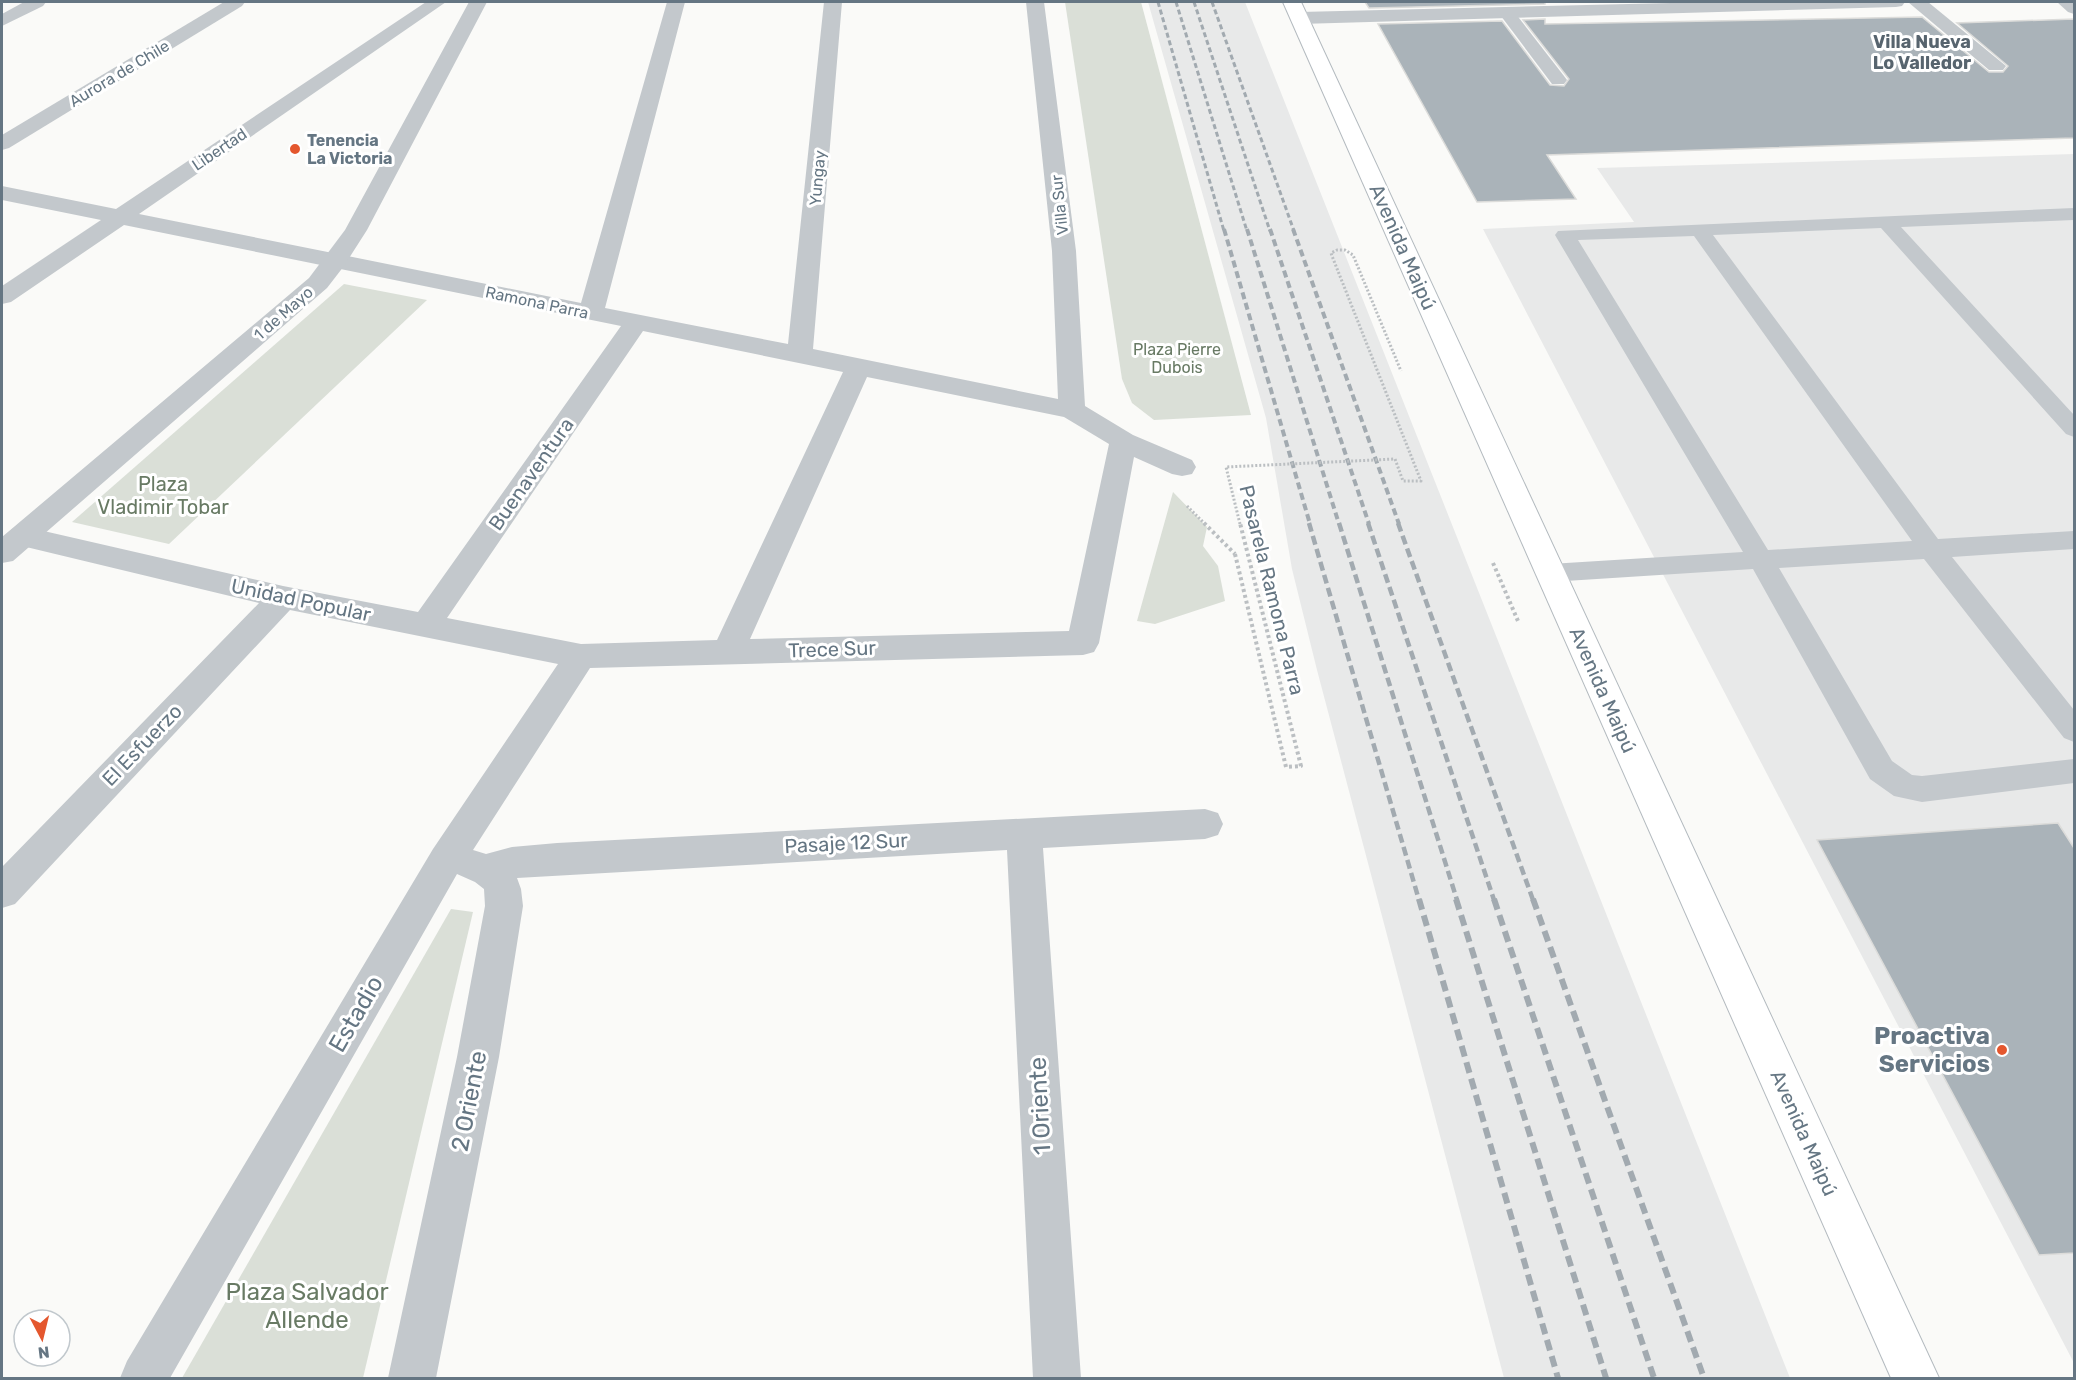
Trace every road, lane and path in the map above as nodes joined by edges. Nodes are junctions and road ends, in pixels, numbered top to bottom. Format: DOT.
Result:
graph roads {
  1 [pos="37,2"];
  2 [pos="236,2"];
  3 [pos="436,2"];
  4 [pos="478,2"];
  5 [pos="676,2"];
  6 [pos="833,2"];
  7 [pos="1035,2"];
  8 [pos="1896,2"];
  9 [pos="1917,2"];
  10 [pos="2064,2"];
  11 [pos="1734,4"];
  12 [pos="2074,9"];
  13 [pos="1296,10"];
  14 [pos="1506,12"];
  15 [pos="2,21"];
  16 [pos="1996,66"];
  17 [pos="1558,80"];
  18 [pos="2,144"];
  19 [pos="2,193"];
  20 [pos="2072,217"];
  21 [pos="117,218"];
  22 [pos="1886,222"];
  23 [pos="1699,229"];
  24 [pos="336,261"];
  25 [pos="2,297"];
  26 [pos="591,313"];
  27 [pos="637,322"];
  28 [pos="800,355"];
  29 [pos="858,367"];
  30 [pos="1401,371"];
  31 [pos="1072,410"];
  32 [pos="2074,429"];
  33 [pos="1123,441"];
  34 [pos="1182,467"];
  35 [pos="2074,540"];
  36 [pos="12,544"];
  37 [pos="1932,550"];
  38 [pos="1235,554"];
  39 [pos="1761,560"];
  40 [pos="1493,563"];
  41 [pos="1550,573"];
  42 [pos="283,597"];
  43 [pos="1518,621"];
  44 [pos="425,626"];
  45 [pos="728,652"];
  46 [pos="581,656"];
  47 [pos="2074,730"];
  48 [pos="2074,771"];
  49 [pos="1205,824"];
  50 [pos="1024,833"];
  51 [pos="446,860"];
  52 [pos="488,869"];
  53 [pos="2,892"];
  54 [pos="144,1378"];
  55 [pos="412,1378"];
  56 [pos="1057,1378"];
  57 [pos="1915,1378"];
  1 -- 15 [label="street"];
  2 -- 18 [label="street, Aurora de Chile"];
  3 -- 21 [label="street, Libertad"];
  4 -- 24 [label="street, 1 de Mayo"];
  5 -- 26 [label="street"];
  6 -- 28 [label="street, Yungay"];
  7 -- 31 [label="street, Villa Sur"];
  8 -- 11 [label="street"];
  9 -- 16 [label="street"];
  10 -- 12 [label="lane"];
  11 -- 14 [label="street"];
  13 -- 14 [label="street"];
  13 -- 41 [label="main road, Avenida Maipú"];
  14 -- 17 [label="lane"];
  19 -- 21 [label="street, Ramona Parra"];
  20 -- 22 [label="lane"];
  21 -- 24 [label="street, Ramona Parra"];
  21 -- 25 [label="street, Libertad"];
  22 -- 23 [label="lane"];
  22 -- 32 [label="lane"];
  23 -- 37 [label="lane"];
  23 -- 39 [label="lane"];
  24 -- 26 [label="street, Ramona Parra"];
  24 -- 36 [label="street, 1 de Mayo"];
  26 -- 27 [label="street, Ramona Parra"];
  27 -- 28 [label="street, Ramona Parra"];
  27 -- 44 [label="street, Buenaventura"];
  28 -- 29 [label="street, Ramona Parra"];
  29 -- 31 [label="street, Ramona Parra"];
  29 -- 45 [label="street"];
  30 -- 38 [label="path, Pasarela Ramona Parra, bridge"];
  31 -- 33 [label="street, Ramona Parra"];
  33 -- 34 [label="street, Ramona Parra"];
  33 -- 45 [label="street, Trece Sur"];
  35 -- 37 [label="lane"];
  36 -- 42 [label="street, Unidad Popular"];
  37 -- 39 [label="lane"];
  37 -- 47 [label="lane"];
  39 -- 41 [label="lane"];
  39 -- 48 [label="lane"];
  40 -- 43 [label="path"];
  41 -- 57 [label="main road, Avenida Maipú"];
  42 -- 44 [label="street, Unidad Popular"];
  42 -- 53 [label="street, El Esfuerzo"];
  44 -- 46 [label="street, Unidad Popular"];
  45 -- 46 [label="street, Trece Sur"];
  46 -- 51 [label="street, Estadio"];
  49 -- 50 [label="street, Pasaje 12 Sur"];
  50 -- 52 [label="street, Pasaje 12 Sur"];
  50 -- 56 [label="street, 1 Oriente"];
  51 -- 52 [label="street"];
  51 -- 54 [label="street, Estadio"];
  52 -- 55 [label="street, 2 Oriente"];
}
